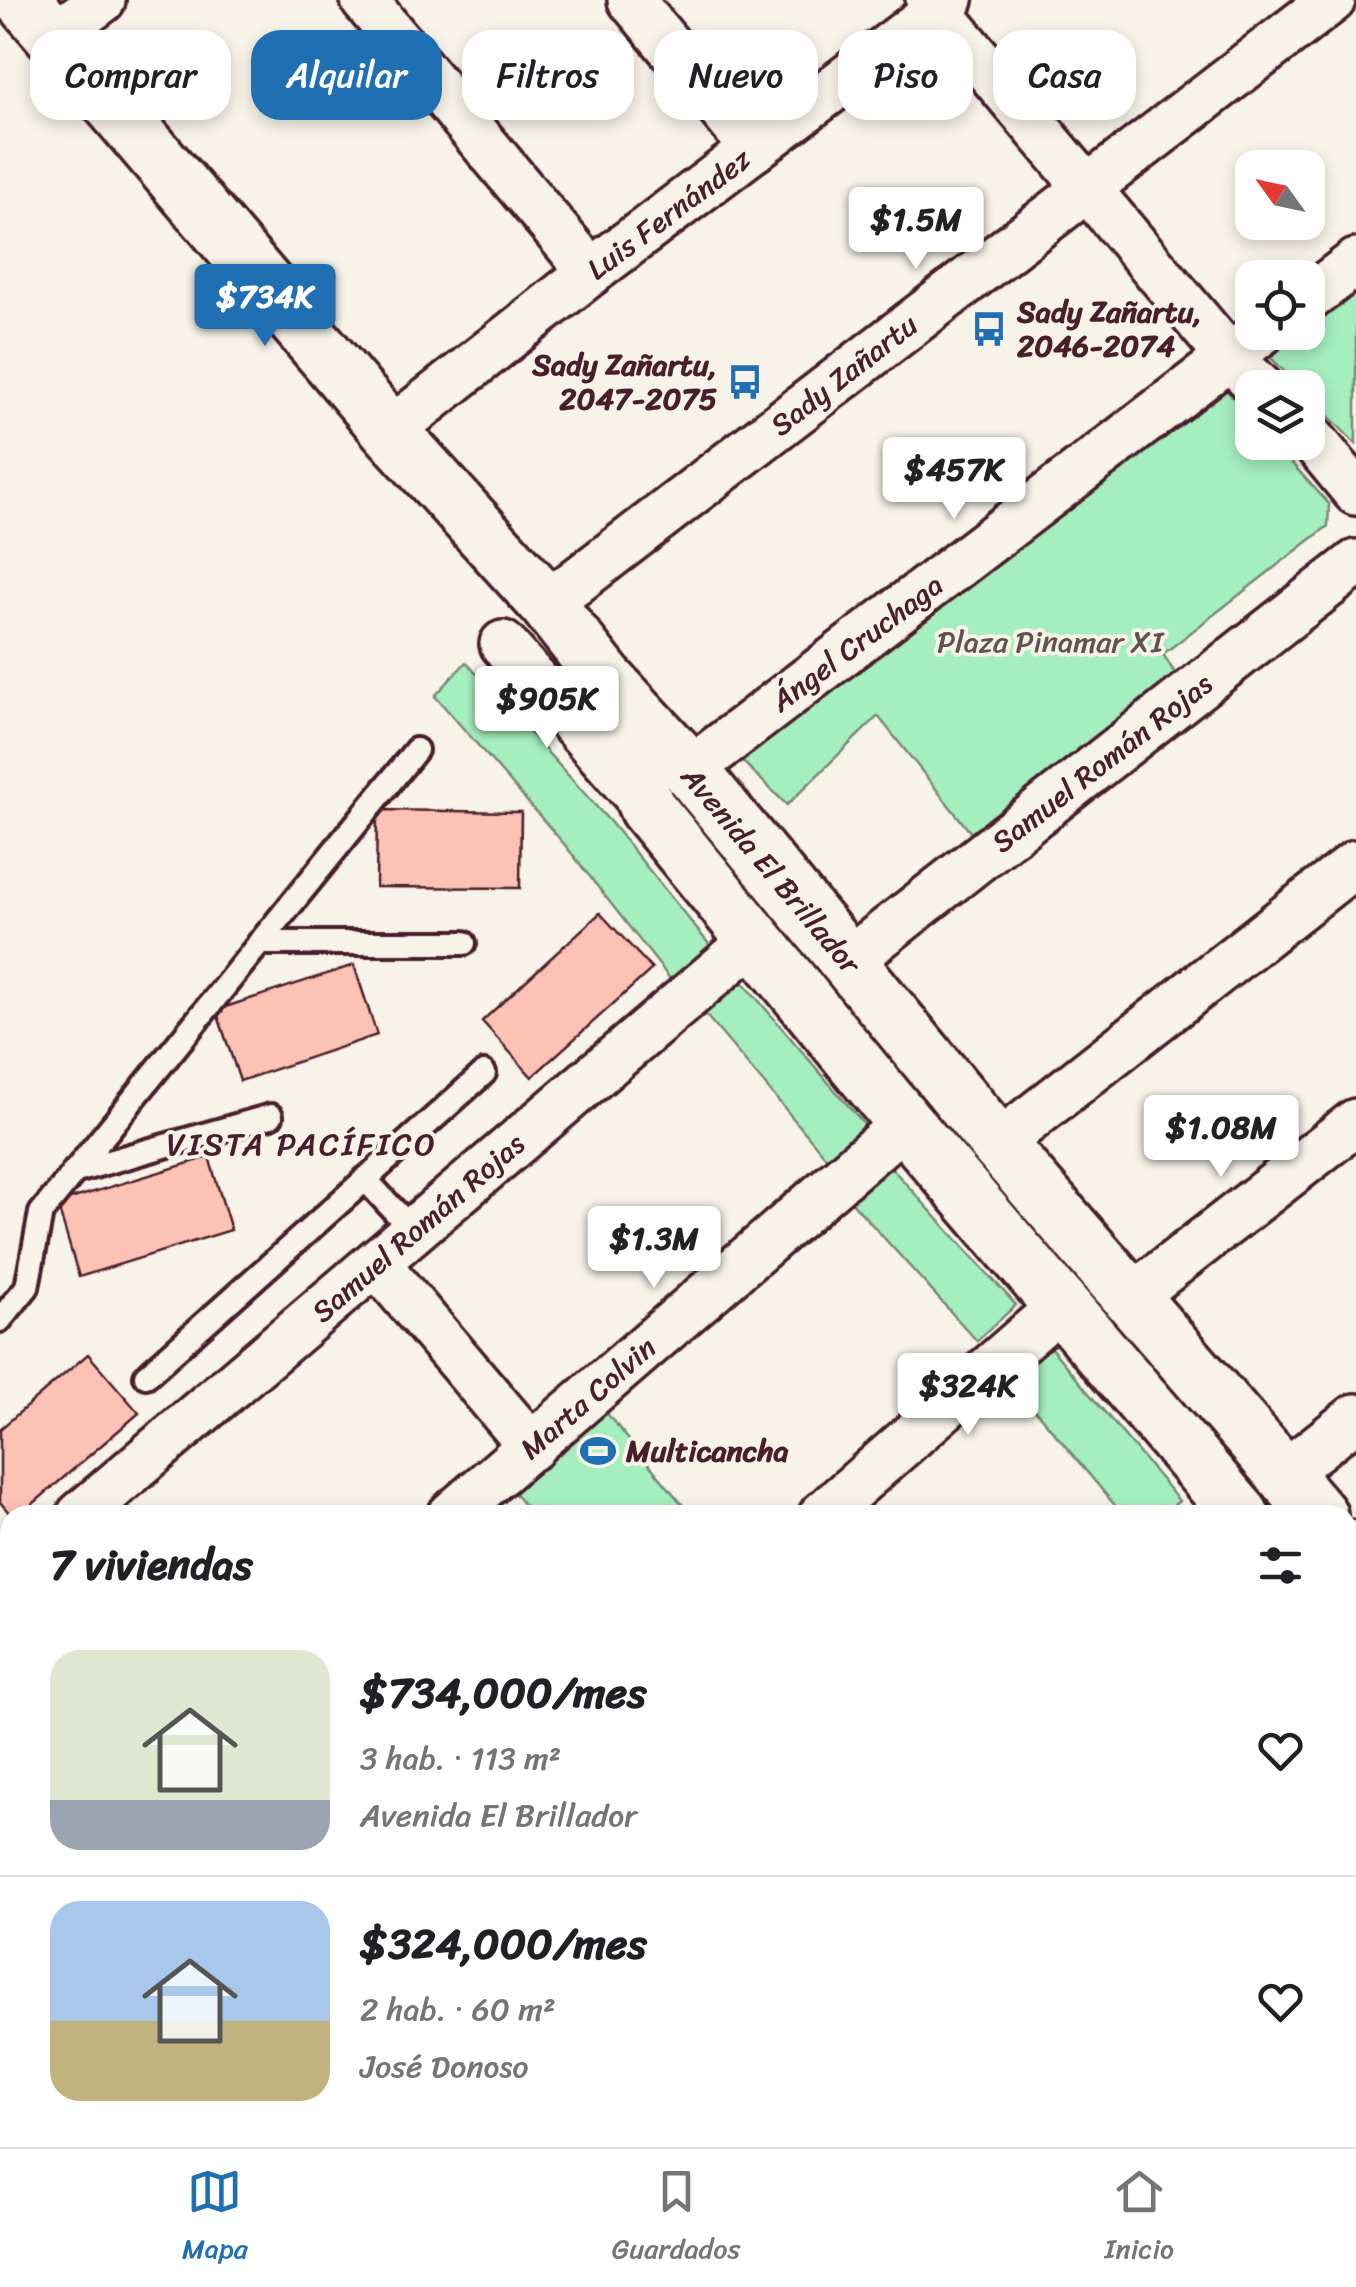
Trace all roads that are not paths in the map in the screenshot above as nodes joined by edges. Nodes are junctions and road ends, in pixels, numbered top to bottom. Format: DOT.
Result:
graph roads {
  1 [pos="102,0"];
  2 [pos="364,0"];
  3 [pos="631,0"];
  4 [pos="1332,0"];
  5 [pos="939,3"];
  6 [pos="39,18"];
  7 [pos="754,149"];
  8 [pos="1086,188"];
  9 [pos="1356,262"];
  10 [pos="591,272"];
  11 [pos="1325,285"];
  12 [pos="1251,359"];
  13 [pos="390,431"];
  14 [pos="1325,455"];
  15 [pos="1356,492"];
  16 [pos="1356,563"];
  17 [pos="561,621"];
  18 [pos="503,644"];
  19 [pos="416,750"];
  20 [pos="690,770"];
  21 [pos="647,808"];
  22 [pos="1356,863"];
  23 [pos="754,940"];
  24 [pos="259,943"];
  25 [pos="464,943"];
  26 [pos="847,962"];
  27 [pos="484,1074"];
  28 [pos="271,1116"];
  29 [pos="1356,1122"];
  30 [pos="905,1123"];
  31 [pos="998,1144"];
  32 [pos="73,1172"];
  33 [pos="365,1179"];
  34 [pos="414,1232"];
  35 [pos="377,1264"];
  36 [pos="1132,1296"];
  37 [pos="1064,1304"];
  38 [pos="0,1320"];
  39 [pos="146,1376"];
  40 [pos="1356,1417"];
  41 [pos="532,1447"];
  42 [pos="1284,1474"];
  43 [pos="92,1505"];
  44 [pos="463,1505"];
  45 [pos="833,1505"];
  46 [pos="1223,1505"];
  47 [pos="1235,1505"];
  48 [pos="1311,1505"];
  1 -- 6 [label="street"];
  2 -- 10 [label="street"];
  3 -- 7 [label="street"];
  4 -- 8 [label="street, Sady Zañartu"];
  5 -- 7 [label="street, Luis Fernández"];
  5 -- 8 [label="street"];
  6 -- 13 [label="street, Avenida El Brillador"];
  7 -- 10 [label="street, Luis Fernández"];
  8 -- 12 [label="street"];
  8 -- 17 [label="street, Sady Zañartu"];
  9 -- 11 [label="street"];
  10 -- 13 [label="street, Luis Fernández"];
  12 -- 20 [label="street, Ángel Cruchaga"];
  13 -- 17 [label="street, Avenida El Brillador"];
  14 -- 15 [label="street"];
  16 -- 26 [label="street, Samuel Román Rojas"];
  17 -- 20 [label="street, Avenida El Brillador"];
  17 -- 21 [label="street"];
  18 -- 21 [label="street, Avenida El Brillador"];
  19 -- 24 [label="lane"];
  20 -- 26 [label="street, Avenida El Brillador"];
  21 -- 23 [label="street, Avenida El Brillador"];
  22 -- 31 [label="street"];
  23 -- 30 [label="street, Avenida El Brillador"];
  23 -- 34 [label="street, Samuel Román Rojas"];
  24 -- 25 [label="lane"];
  24 -- 32 [label="lane"];
  26 -- 31 [label="street, Avenida El Brillador"];
  27 -- 33 [label="lane"];
  28 -- 32 [label="lane"];
  29 -- 36 [label="street"];
  30 -- 37 [label="street, Avenida El Brillador"];
  30 -- 41 [label="street, Marta Colvin"];
  31 -- 36 [label="street, Avenida El Brillador"];
  32 -- 38 [label="lane"];
  33 -- 34 [label="lane"];
  33 -- 39 [label="lane"];
  34 -- 35 [label="street, Samuel Román Rojas"];
  35 -- 41 [label="street"];
  35 -- 43 [label="street, Samuel Román Rojas"];
  36 -- 42 [label="street, Avenida El Brillador"];
  37 -- 45 [label="street"];
  37 -- 46 [label="street, Avenida El Brillador"];
  40 -- 42 [label="street"];
  41 -- 44 [label="street, Marta Colvin"];
  42 -- 47 [label="street"];
  42 -- 48 [label="street, Avenida El Brillador"];
}
